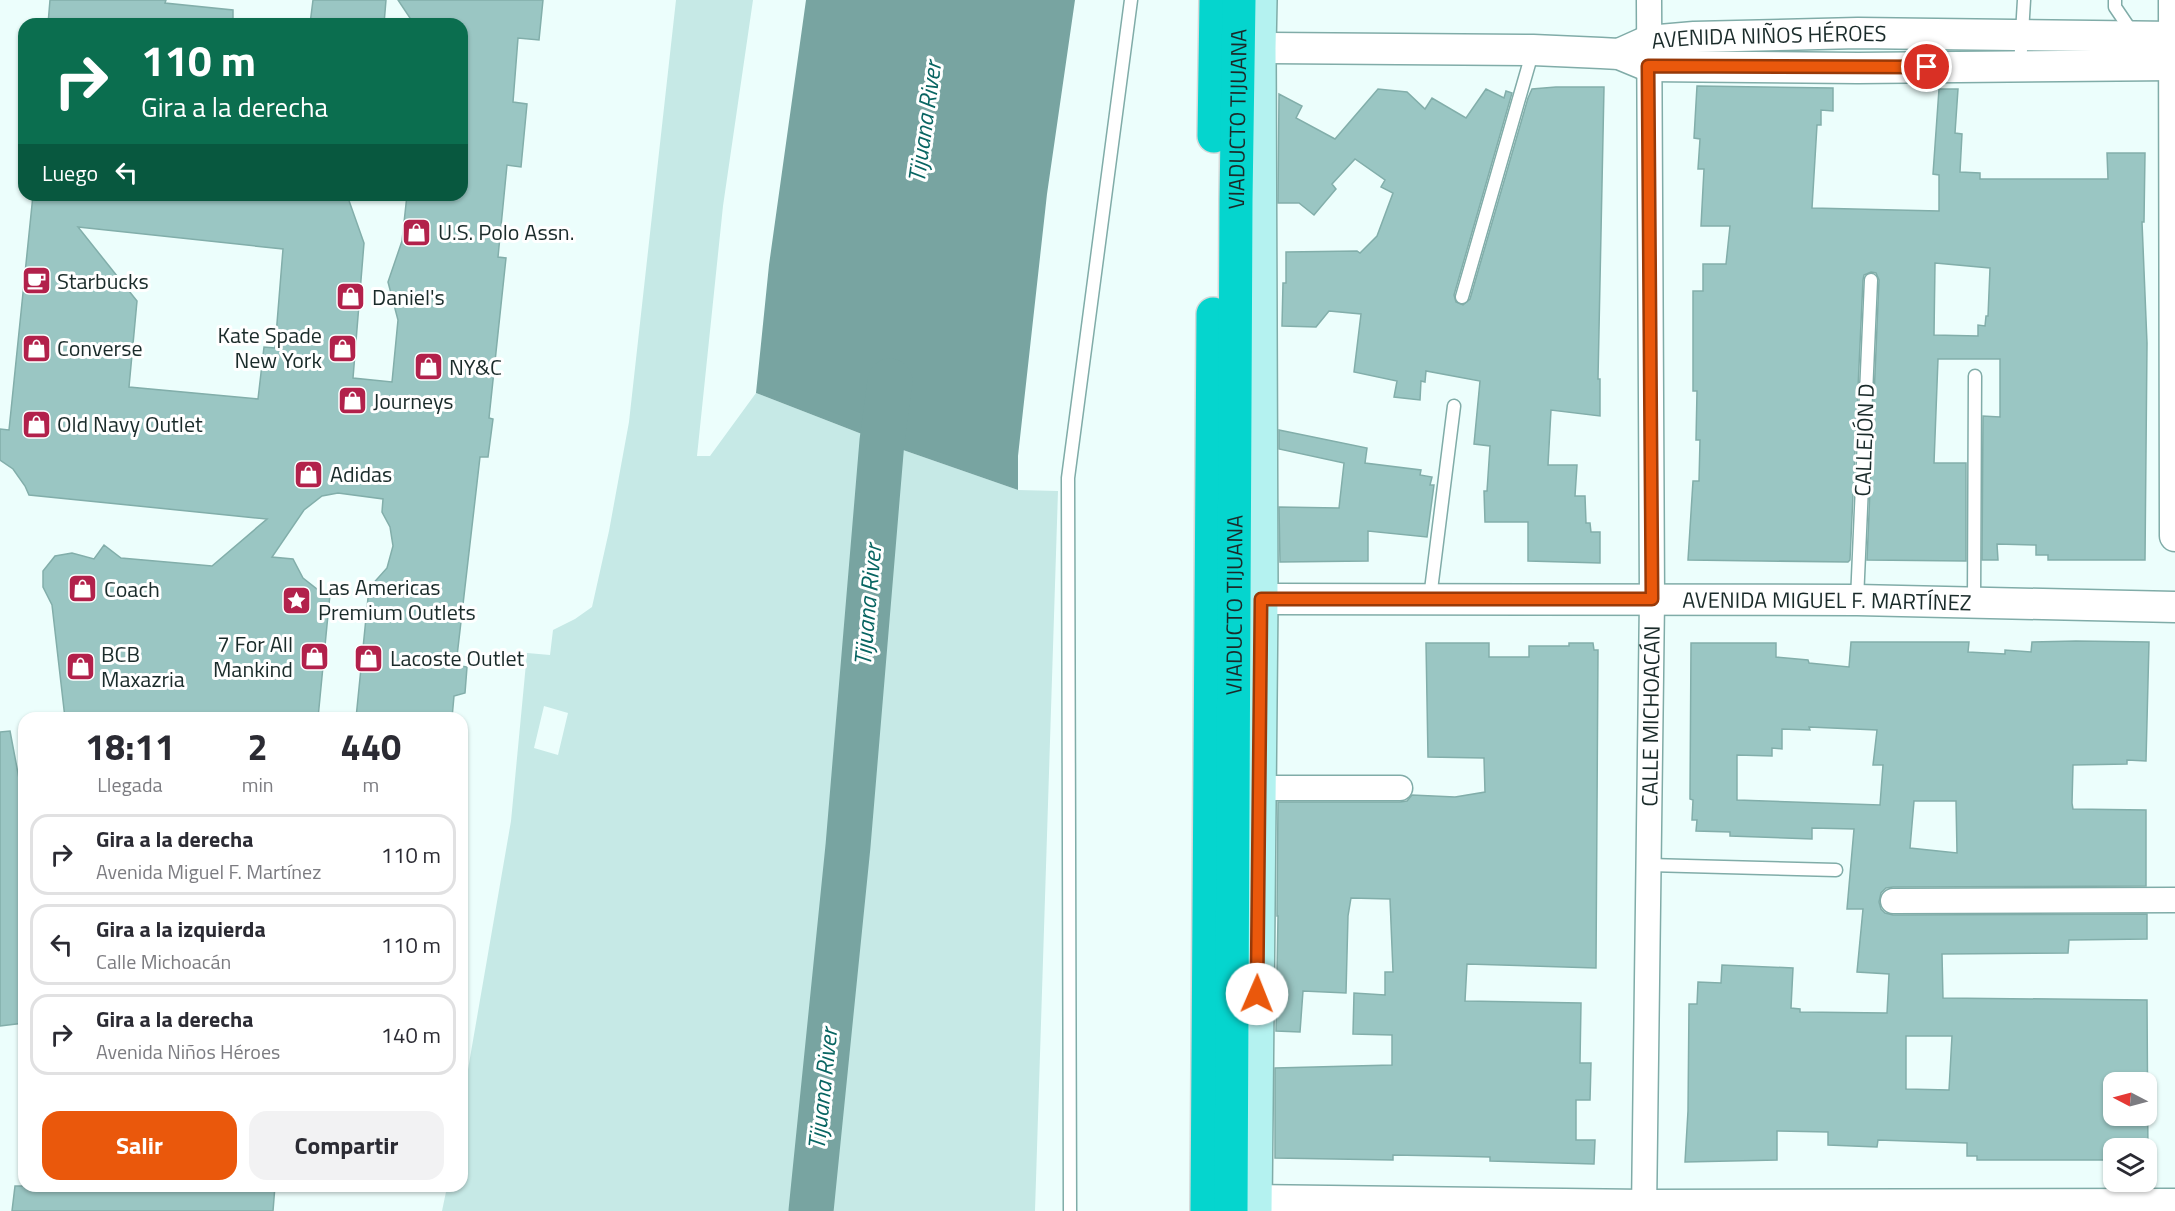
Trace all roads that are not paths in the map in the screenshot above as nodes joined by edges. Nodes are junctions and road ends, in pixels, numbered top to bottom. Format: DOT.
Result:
graph roads {
  1 [pos="1131,0"];
  2 [pos="1216,0"];
  3 [pos="1226,0"];
  4 [pos="1239,0"];
  5 [pos="1260,0"];
  6 [pos="1649,0"];
  7 [pos="2024,0"];
  8 [pos="2115,0"];
  9 [pos="2174,0"];
  10 [pos="1858,33"];
  11 [pos="2021,35"];
  12 [pos="2134,36"];
  13 [pos="1259,48"];
  14 [pos="1533,50"];
  15 [pos="2174,51"];
  16 [pos="1648,53"];
  17 [pos="2020,66"];
  18 [pos="1858,68"];
  19 [pos="1871,280"];
  20 [pos="1462,297"];
  21 [pos="1975,376"];
  22 [pos="1454,406"];
  23 [pos="2175,536"];
  24 [pos="1261,599"];
  25 [pos="1430,599"];
  26 [pos="1652,599"];
  27 [pos="1857,600"];
  28 [pos="1974,602"];
  29 [pos="2175,607"];
  30 [pos="1260,788"];
  31 [pos="1401,788"];
  32 [pos="1649,865"];
  33 [pos="1836,870"];
  34 [pos="2175,900"];
  35 [pos="1893,901"];
  36 [pos="2175,1204"];
  37 [pos="1247,1207"];
  38 [pos="1644,1208"];
  39 [pos="1070,1211"];
  40 [pos="1208,1211"];
  41 [pos="1217,1211"];
  1 -- 39 [label="lane"];
  2 -- 40 [label="highway"];
  3 -- 41 [label="highway, VIADUCTO TIJUANA"];
  4 -- 37 [label="highway, VIADUCTO TIJUANA"];
  5 -- 13 [label="main road"];
  6 -- 16 [label="street, CALLE MICHOACÁN"];
  7 -- 11 [label="lane"];
  8 -- 12 [label="lane"];
  9 -- 15 [label="street"];
  10 -- 11 [label="street, AVENIDA NIÑOS HÉROES"];
  10 -- 16 [label="street, AVENIDA NIÑOS HÉROES"];
  10 -- 18 [label="street"];
  11 -- 12 [label="street, AVENIDA NIÑOS HÉROES"];
  11 -- 17 [label="lane"];
  12 -- 15 [label="street, AVENIDA NIÑOS HÉROES"];
  13 -- 14 [label="street, AVENIDA NIÑOS HÉROES"];
  13 -- 24 [label="main road"];
  14 -- 16 [label="street, AVENIDA NIÑOS HÉROES"];
  14 -- 20 [label="lane"];
  15 -- 17 [label="street, AVENIDA NIÑOS HÉROES"];
  15 -- 23 [label="street"];
  16 -- 18 [label="street, AVENIDA NIÑOS HÉROES"];
  16 -- 26 [label="street, CALLE MICHOACÁN"];
  17 -- 18 [label="street, AVENIDA NIÑOS HÉROES"];
  19 -- 27 [label="lane, CALLEJÓN D"];
  21 -- 28 [label="lane"];
  22 -- 25 [label="lane"];
  24 -- 25 [label="street, AVENIDA MIGUEL F. MARTÍNEZ"];
  24 -- 30 [label="main road"];
  25 -- 26 [label="street, AVENIDA MIGUEL F. MARTÍNEZ"];
  26 -- 27 [label="street, AVENIDA MIGUEL F. MARTÍNEZ"];
  26 -- 32 [label="street, CALLE MICHOACÁN"];
  27 -- 28 [label="street, AVENIDA MIGUEL F. MARTÍNEZ"];
  28 -- 29 [label="street, AVENIDA MIGUEL F. MARTÍNEZ"];
  30 -- 31 [label="street"];
  30 -- 37 [label="main road"];
  32 -- 33 [label="lane"];
  32 -- 38 [label="street, CALLE MICHOACÁN"];
  34 -- 35 [label="street"];
  36 -- 38 [label="street"];
  37 -- 38 [label="street"];
}
